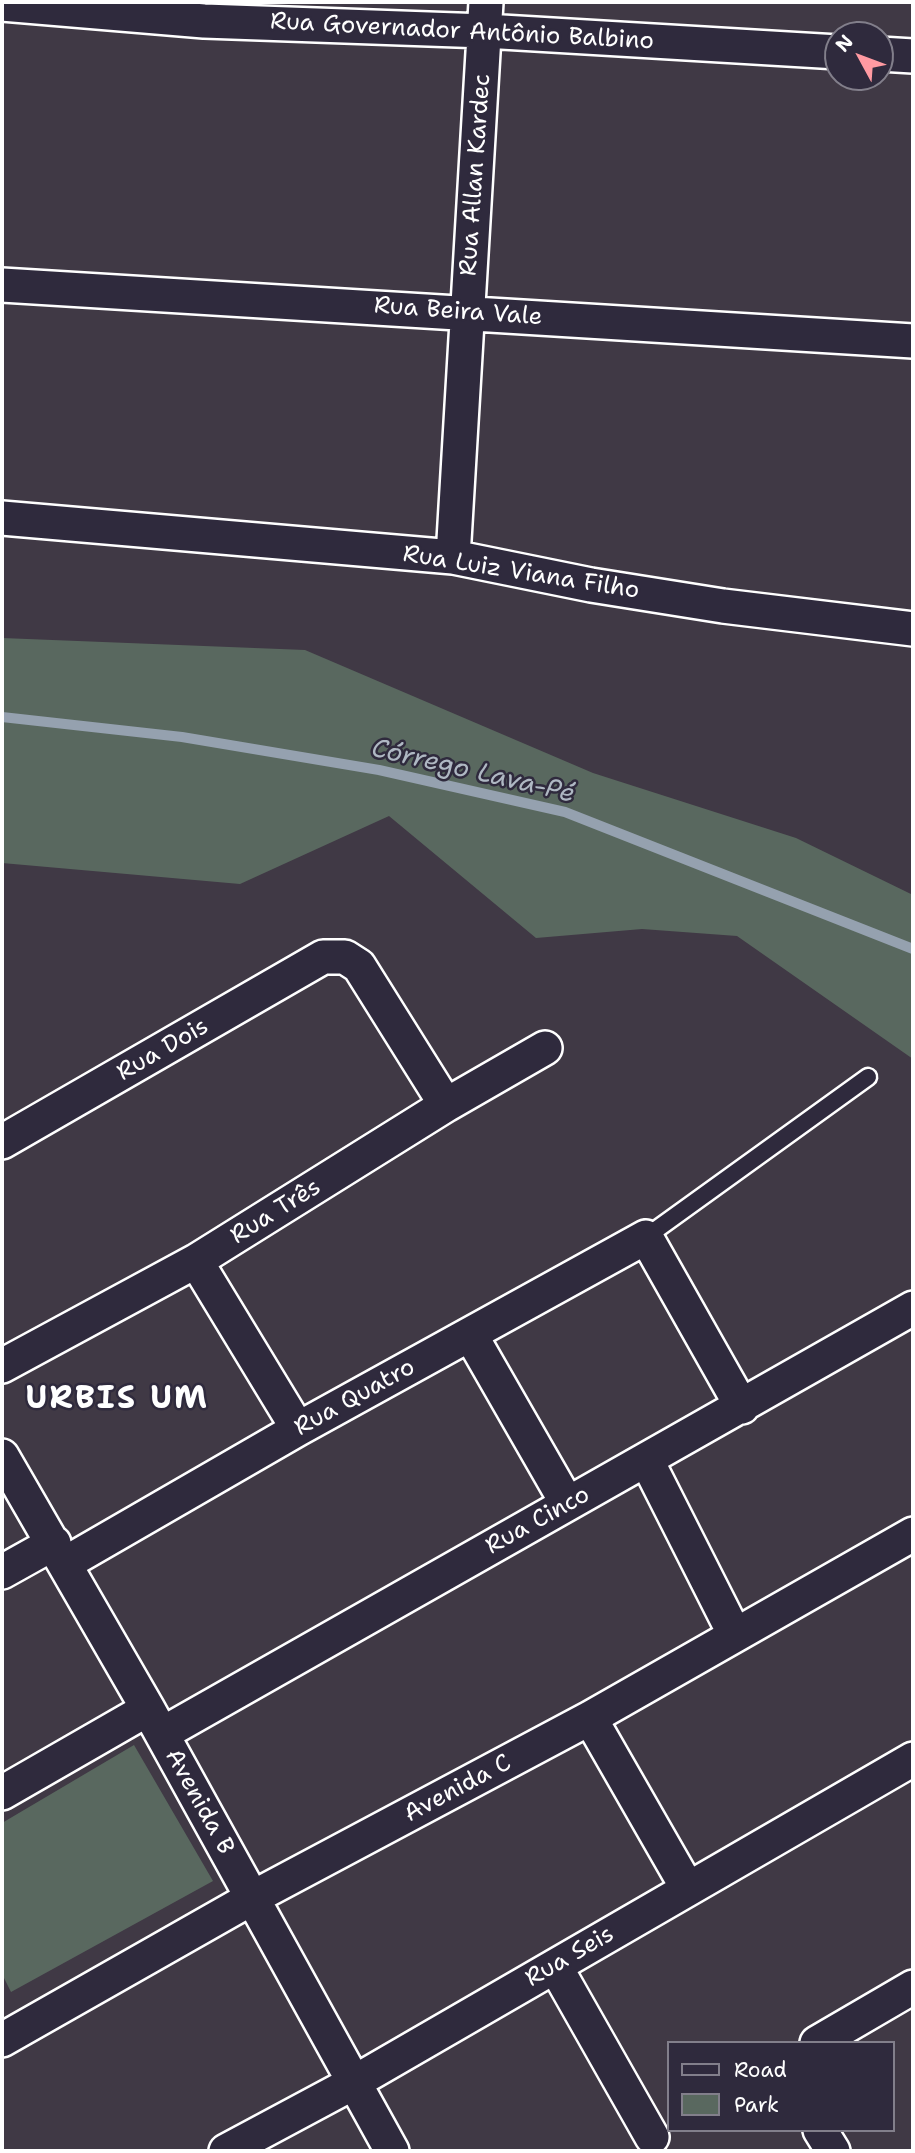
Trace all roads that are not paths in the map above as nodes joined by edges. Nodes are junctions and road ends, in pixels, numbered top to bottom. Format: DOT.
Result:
graph roads {
  1 [pos="2,4"];
  2 [pos="486,16"];
  3 [pos="824,51"];
  4 [pos="894,55"];
  5 [pos="913,56"];
  6 [pos="2,285"];
  7 [pos="468,313"];
  8 [pos="913,341"];
  9 [pos="2,518"];
  10 [pos="453,557"];
  11 [pos="913,629"];
  12 [pos="545,1048"];
  13 [pos="868,1077"];
  14 [pos="446,1105"];
  15 [pos="2,1143"];
  16 [pos="646,1237"];
  17 [pos="196,1261"];
  18 [pos="913,1308"];
  19 [pos="470,1334"];
  20 [pos="2,1366"];
  21 [pos="742,1407"];
  22 [pos="298,1429"];
  23 [pos="2,1456"];
  24 [pos="647,1461"];
  25 [pos="567,1503"];
  26 [pos="913,1535"];
  27 [pos="60,1553"];
  28 [pos="2,1572"];
  29 [pos="735,1635"];
  30 [pos="590,1718"];
  31 [pos="155,1722"];
  32 [pos="913,1759"];
  33 [pos="2,1793"];
  34 [pos="688,1889"];
  35 [pos="252,1898"];
  36 [pos="555,1966"];
  37 [pos="913,1987"];
  38 [pos="6,2029"];
  39 [pos="820,2041"];
  40 [pos="353,2083"];
  41 [pos="821,2132"];
  42 [pos="649,2139"];
  43 [pos="226,2151"];
  44 [pos="392,2151"];
  45 [pos="833,2151"];
  1 -- 2 [label="street, Rua Governador Antônio Balbino"];
  2 -- 3 [label="street, Rua Governador Antônio Balbino"];
  2 -- 7 [label="street, Rua Allan Kardec"];
  4 -- 5 [label="street"];
  6 -- 7 [label="street, Rua Beira Vale"];
  7 -- 8 [label="street, Rua Beira Vale"];
  7 -- 10 [label="street, Rua Allan Kardec"];
  9 -- 10 [label="street, Rua Luiz Viana Filho"];
  10 -- 11 [label="street, Rua Luiz Viana Filho"];
  12 -- 14 [label="street, Rua Três"];
  13 -- 16 [label="lane"];
  14 -- 15 [label="street, Rua Dois"];
  14 -- 17 [label="street, Rua Três"];
  16 -- 19 [label="street, Rua Quatro"];
  16 -- 21 [label="street"];
  17 -- 20 [label="street, Rua Três"];
  17 -- 22 [label="street"];
  18 -- 21 [label="street, Rua Cinco"];
  19 -- 22 [label="street, Rua Quatro"];
  19 -- 25 [label="street"];
  21 -- 24 [label="street, Rua Cinco"];
  22 -- 27 [label="street, Rua Quatro"];
  23 -- 27 [label="street, Avenida B"];
  24 -- 25 [label="street, Rua Cinco"];
  24 -- 29 [label="street"];
  25 -- 31 [label="street, Rua Cinco"];
  26 -- 29 [label="street, Avenida C"];
  27 -- 28 [label="street, Rua Quatro"];
  27 -- 31 [label="street, Avenida B"];
  29 -- 30 [label="street, Avenida C"];
  30 -- 34 [label="street"];
  30 -- 35 [label="street, Avenida C"];
  31 -- 33 [label="street, Rua Cinco"];
  31 -- 35 [label="street, Avenida B"];
  32 -- 34 [label="street, Rua Seis"];
  34 -- 36 [label="street, Rua Seis"];
  35 -- 38 [label="street, Avenida C"];
  35 -- 40 [label="street, Avenida B"];
  36 -- 40 [label="street, Rua Seis"];
  36 -- 42 [label="street"];
  37 -- 39 [label="street"];
  40 -- 43 [label="street, Rua Seis"];
  40 -- 44 [label="street, Avenida B"];
  41 -- 45 [label="street"];
}
